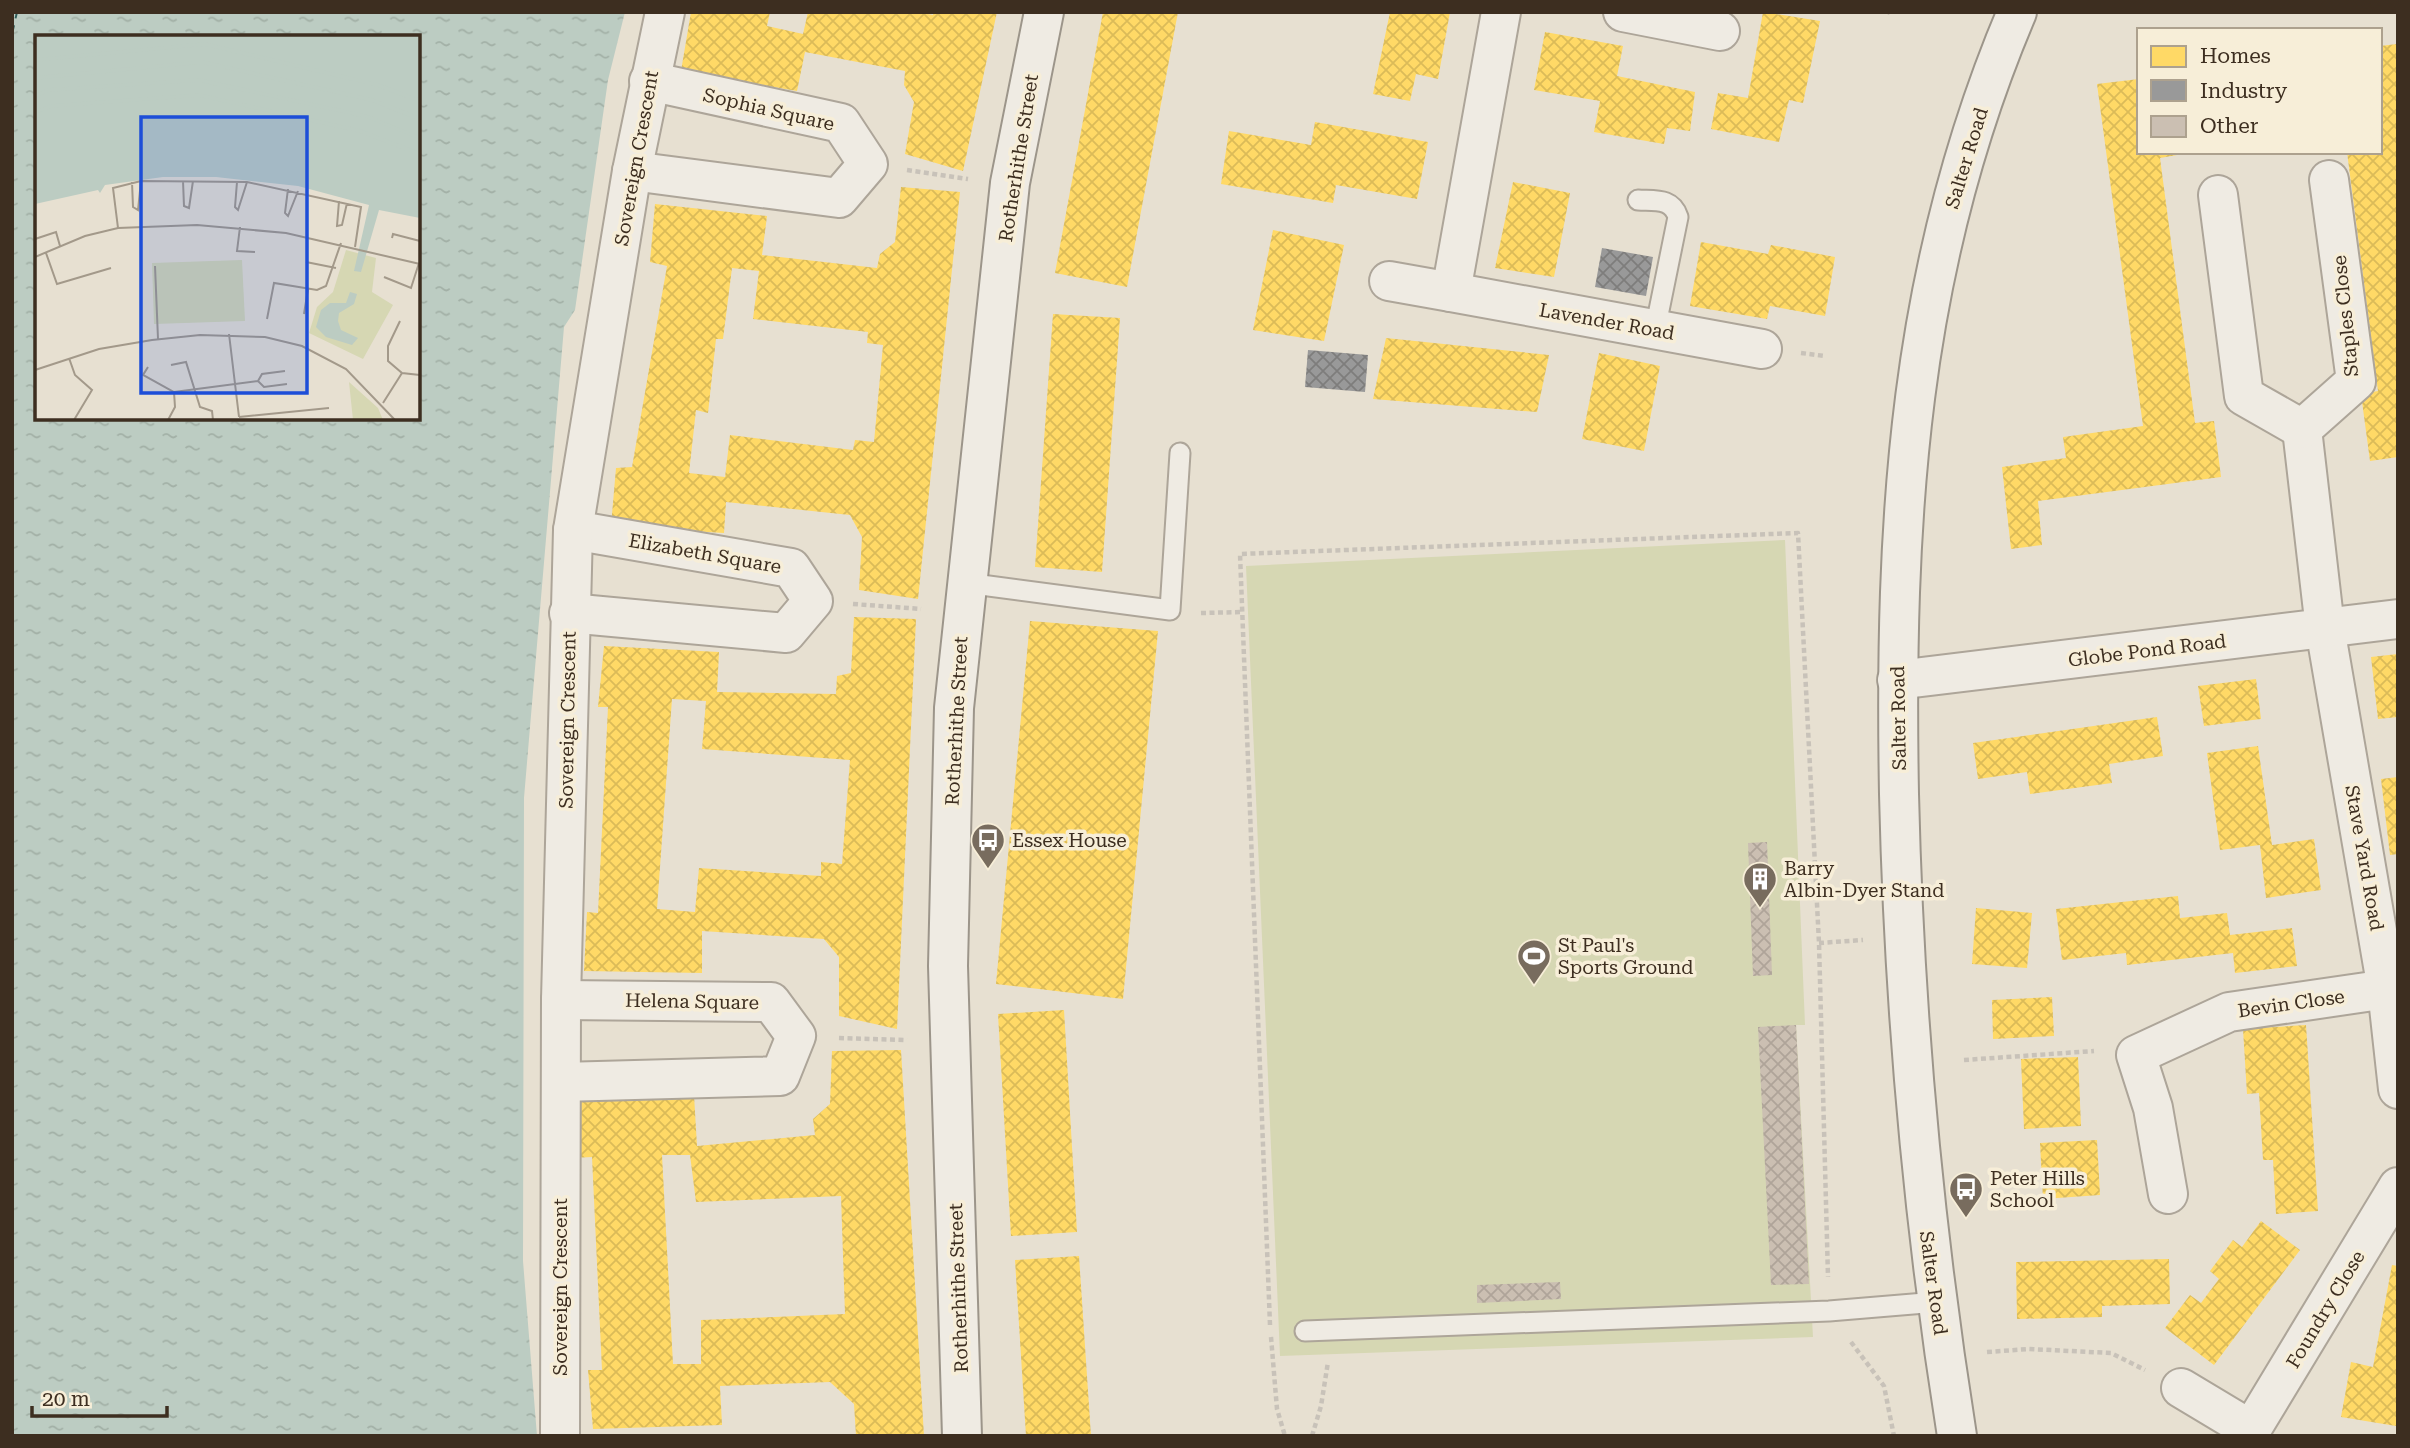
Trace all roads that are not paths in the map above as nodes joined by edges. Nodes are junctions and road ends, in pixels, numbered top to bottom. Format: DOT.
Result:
graph roads {
  1 [pos="665,12"];
  2 [pos="1044,12"];
  3 [pos="1501,12"];
  4 [pos="1623,12"];
  5 [pos="2017,12"];
  6 [pos="1720,31"];
  7 [pos="649,81"];
  8 [pos="632,171"];
  9 [pos="2329,180"];
  10 [pos="2218,195"];
  11 [pos="1638,200"];
  12 [pos="1390,281"];
  13 [pos="1451,292"];
  14 [pos="1655,330"];
  15 [pos="1762,349"];
  16 [pos="2302,429"];
  17 [pos="1180,453"];
  18 [pos="573,530"];
  19 [pos="966,583"];
  20 [pos="569,613"];
  21 [pos="2398,619"];
  22 [pos="2325,628"];
  23 [pos="1897,680"];
  24 [pos="2393,987"];
  25 [pos="561,1000"];
  26 [pos="561,1082"];
  27 [pos="2398,1089"];
  28 [pos="2398,1187"];
  29 [pos="2168,1194"];
  30 [pos="1937,1302"];
  31 [pos="1305,1331"];
  32 [pos="2181,1388"];
  33 [pos="2253,1433"];
  34 [pos="560,1436"];
  35 [pos="962,1436"];
  36 [pos="1957,1436"];
  1 -- 7 [label="street, Sovereign Crescent"];
  2 -- 19 [label="street, Rotherhithe Street"];
  3 -- 13 [label="street"];
  4 -- 6 [label="street"];
  5 -- 23 [label="street, Salter Road"];
  7 -- 8 [label="street, Sovereign Crescent"];
  7 -- 8 [label="street, Sophia Square"];
  8 -- 18 [label="street, Sovereign Crescent"];
  9 -- 16 [label="street, Staples Close"];
  10 -- 16 [label="street"];
  11 -- 14 [label="lane"];
  12 -- 13 [label="street, Lavender Road"];
  13 -- 14 [label="street, Lavender Road"];
  14 -- 15 [label="street, Lavender Road"];
  16 -- 22 [label="street"];
  17 -- 19 [label="lane"];
  18 -- 20 [label="street, Sovereign Crescent"];
  18 -- 20 [label="street, Elizabeth Square"];
  19 -- 35 [label="street, Rotherhithe Street"];
  20 -- 25 [label="street, Sovereign Crescent"];
  21 -- 22 [label="street, Globe Pond Road"];
  22 -- 23 [label="street, Globe Pond Road"];
  22 -- 24 [label="street, Stave Yard Road"];
  23 -- 30 [label="street, Salter Road"];
  24 -- 27 [label="street, Stave Yard Road"];
  24 -- 29 [label="street, Bevin Close"];
  25 -- 26 [label="street, Sovereign Crescent"];
  25 -- 26 [label="street, Helena Square"];
  26 -- 34 [label="street, Sovereign Crescent"];
  28 -- 33 [label="street, Foundry Close"];
  30 -- 31 [label="lane"];
  30 -- 36 [label="street, Salter Road"];
  32 -- 33 [label="street, Foundry Close"];
}
